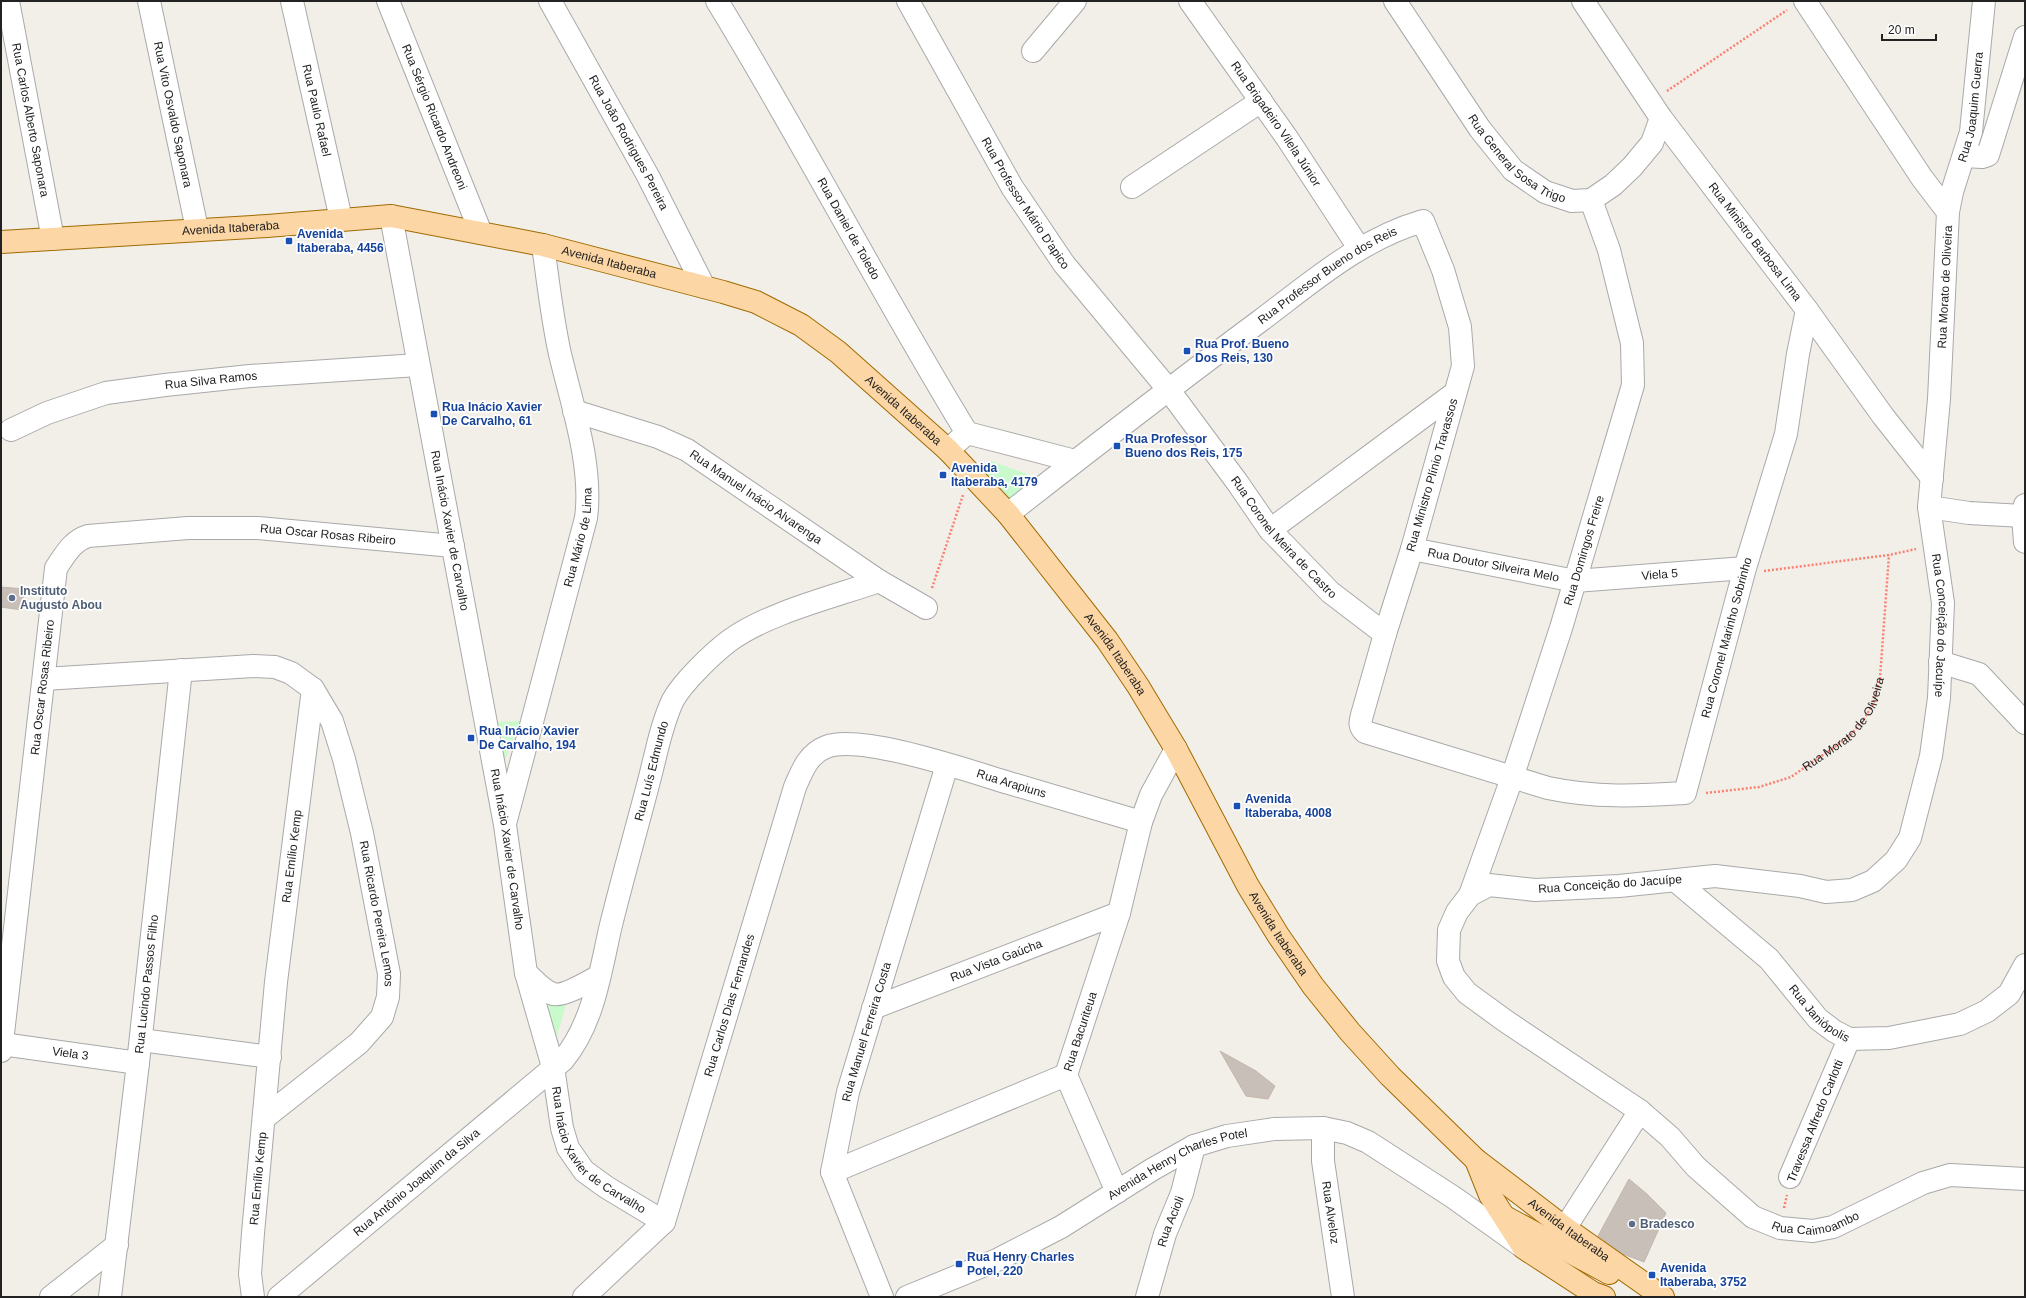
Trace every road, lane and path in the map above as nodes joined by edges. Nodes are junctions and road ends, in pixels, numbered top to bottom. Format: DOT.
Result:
graph roads {
  1 [pos="8,1"];
  2 [pos="149,1"];
  3 [pos="292,1"];
  4 [pos="388,1"];
  5 [pos="550,1"];
  6 [pos="717,1"];
  7 [pos="908,1"];
  8 [pos="1075,1"];
  9 [pos="1190,1"];
  10 [pos="1395,1"];
  11 [pos="1583,1"];
  12 [pos="1984,1"];
  13 [pos="1796,5"];
  14 [pos="2025,38"];
  15 [pos="1032,50"];
  16 [pos="1261,101"];
  17 [pos="1656,110"];
  18 [pos="1964,156"];
  19 [pos="1132,187"];
  20 [pos="1591,200"];
  21 [pos="1948,212"];
  22 [pos="390,216"];
  23 [pos="341,219"];
  24 [pos="1423,221"];
  25 [pos="197,229"];
  26 [pos="481,233"];
  27 [pos="53,239"];
  28 [pos="1,242"];
  29 [pos="542,245"];
  30 [pos="1359,248"];
  31 [pos="704,287"];
  32 [pos="1807,310"];
  33 [pos="418,365"];
  34 [pos="1168,389"];
  35 [pos="1455,393"];
  36 [pos="574,411"];
  37 [pos="11,430"];
  38 [pos="967,433"];
  39 [pos="948,450"];
  40 [pos="1075,461"];
  41 [pos="970,474"];
  42 [pos="1932,478"];
  43 [pos="1929,508"];
  44 [pos="2024,510"];
  45 [pos="1008,514"];
  46 [pos="1270,530"];
  47 [pos="2025,542"];
  48 [pos="1936,544"];
  49 [pos="453,546"];
  50 [pos="1412,549"];
  51 [pos="1889,555"];
  52 [pos="1745,571"];
  53 [pos="879,581"];
  54 [pos="1575,581"];
  55 [pos="926,608"];
  56 [pos="1384,634"];
  57 [pos="1940,662"];
  58 [pos="181,670"];
  59 [pos="44,679"];
  60 [pos="313,689"];
  61 [pos="2025,723"];
  62 [pos="881,748"];
  63 [pos="1176,749"];
  64 [pos="947,765"];
  65 [pos="1512,778"];
  66 [pos="1685,793"];
  67 [pos="1141,822"];
  68 [pos="505,825"];
  69 [pos="1676,881"];
  70 [pos="1470,895"];
  71 [pos="1119,914"];
  72 [pos="2025,965"];
  73 [pos="526,973"];
  74 [pos="600,976"];
  75 [pos="873,1008"];
  76 [pos="1849,1039"];
  77 [pos="141,1040"];
  78 [pos="1,1048"];
  79 [pos="270,1057"];
  80 [pos="138,1063"];
  81 [pos="553,1067"];
  82 [pos="1066,1075"];
  83 [pos="1640,1111"];
  84 [pos="264,1118"];
  85 [pos="1323,1128"];
  86 [pos="1194,1146"];
  87 [pos="1476,1160"];
  88 [pos="832,1172"];
  89 [pos="1790,1177"];
  90 [pos="2025,1179"];
  91 [pos="1117,1192"];
  92 [pos="1453,1197"];
  93 [pos="1503,1216"];
  94 [pos="664,1222"];
  95 [pos="1780,1228"];
  96 [pos="1557,1235"];
  97 [pos="117,1245"];
  98 [pos="1524,1248"];
  99 [pos="915,1296"];
  100 [pos="1598,1296"];
  101 [pos="51,1297"];
  102 [pos="110,1297"];
  103 [pos="253,1297"];
  104 [pos="279,1297"];
  105 [pos="584,1297"];
  106 [pos="882,1297"];
  107 [pos="1147,1297"];
  108 [pos="1343,1297"];
  109 [pos="1655,1297"];
  110 [pos="1663,1297"];
  1 -- 27 [label="street, Rua Carlos Alberto Saponara"];
  2 -- 25 [label="street, Rua Vito Osvaldo Saponara"];
  3 -- 23 [label="street, Rua Paulo Rafael"];
  4 -- 26 [label="street, Rua Sérgio Ricardo Andreoni"];
  5 -- 31 [label="street, Rua João Rodrigues Pereira"];
  6 -- 38 [label="street, Rua Daniel de Toledo"];
  7 -- 34 [label="street, Rua Professor Mário D'apico"];
  8 -- 15 [label="street"];
  9 -- 16 [label="street, Rua Brigadeiro Vilela Júnior"];
  10 -- 20 [label="street, Rua General Sosa Trigo"];
  11 -- 17 [label="street, Rua Ministro Barbosa Lima"];
  12 -- 18 [label="street, Rua Joaquim Guerra"];
  13 -- 17 [label="path"];
  13 -- 21 [label="street, Rua Morato de Oliveira"];
  14 -- 18 [label="street"];
  16 -- 19 [label="street"];
  16 -- 30 [label="street, Rua Brigadeiro Vilela Júnior"];
  17 -- 20 [label="street"];
  17 -- 32 [label="street, Rua Ministro Barbosa Lima"];
  18 -- 21 [label="street, Rua Joaquim Guerra"];
  20 -- 54 [label="street, Rua Domingos Freire"];
  21 -- 42 [label="street, Rua Morato de Oliveira"];
  22 -- 23 [label="main road, Avenida Itaberaba"];
  22 -- 26 [label="main road, Avenida Itaberaba"];
  22 -- 33 [label="street, Rua Inácio Xavier de Carvalho"];
  23 -- 25 [label="main road, Avenida Itaberaba"];
  24 -- 30 [label="street, Rua Professor Bueno dos Reis"];
  24 -- 35 [label="street, Rua Ministro Plínio Travassos"];
  25 -- 27 [label="main road, Avenida Itaberaba"];
  26 -- 29 [label="main road, Avenida Itaberaba"];
  27 -- 28 [label="main road, Avenida Itaberaba"];
  29 -- 31 [label="main road, Avenida Itaberaba"];
  29 -- 36 [label="street, Rua Mário de Lima"];
  30 -- 34 [label="street, Rua Professor Bueno dos Reis"];
  31 -- 39 [label="main road, Avenida Itaberaba"];
  32 -- 42 [label="street, Rua Ministro Barbosa Lima"];
  32 -- 52 [label="street, Rua Coronel Marinho Sobrinho"];
  33 -- 37 [label="street, Rua Silva Ramos"];
  33 -- 49 [label="street, Rua Inácio Xavier de Carvalho"];
  34 -- 40 [label="street, Rua Professor Bueno dos Reis"];
  34 -- 46 [label="street, Rua Coronel Meira de Castro"];
  35 -- 46 [label="street"];
  35 -- 50 [label="street, Rua Ministro Plínio Travassos"];
  36 -- 53 [label="street, Rua Manuel Inácio Alvarenga"];
  36 -- 68 [label="street, Rua Mário de Lima"];
  38 -- 39 [label="street"];
  38 -- 40 [label="street"];
  39 -- 41 [label="main road, Avenida Itaberaba"];
  40 -- 45 [label="street, Rua Professor Bueno dos Reis"];
  41 -- 45 [label="main road, Avenida Itaberaba"];
  41 -- 55 [label="path"];
  42 -- 43 [label="street, Rua Morato de Oliveira"];
  43 -- 44 [label="street"];
  43 -- 48 [label="street, Rua Morato de Oliveira"];
  44 -- 47 [label="street"];
  45 -- 63 [label="main road, Avenida Itaberaba"];
  46 -- 56 [label="street, Rua Coronel Meira de Castro"];
  48 -- 51 [label="path"];
  48 -- 57 [label="street, Rua Conceição do Jacuípe"];
  49 -- 59 [label="street, Rua Oscar Rosas Ribeiro"];
  49 -- 68 [label="street, Rua Inácio Xavier de Carvalho"];
  50 -- 54 [label="street, Rua Doutor Silveira Melo"];
  50 -- 56 [label="street, Rua Ministro Plínio Travassos"];
  51 -- 52 [label="path"];
  51 -- 66 [label="path, Rua Morato de Oliveira"];
  52 -- 54 [label="street, Viela 5"];
  52 -- 66 [label="street, Rua Coronel Marinho Sobrinho"];
  53 -- 55 [label="street, Rua Manuel Inácio Alvarenga"];
  53 -- 74 [label="street, Rua Luís Edmundo"];
  54 -- 65 [label="street, Rua Domingos Freire"];
  56 -- 65 [label="street, Rua Ministro Plínio Travassos"];
  57 -- 61 [label="street"];
  57 -- 69 [label="street, Rua Conceição do Jacuípe"];
  58 -- 59 [label="street"];
  58 -- 60 [label="street"];
  58 -- 77 [label="street, Rua Lucindo Passos Filho"];
  59 -- 78 [label="street, Rua Oscar Rosas Ribeiro"];
  60 -- 79 [label="street, Rua Emílio Kemp"];
  60 -- 84 [label="street, Rua Ricardo Pereira Lemos"];
  62 -- 64 [label="street, Rua Arapiuns"];
  62 -- 94 [label="street, Rua Carlos Dias Fernandes"];
  63 -- 67 [label="street, Rua Bacuriteua"];
  63 -- 87 [label="main road, Avenida Itaberaba"];
  64 -- 67 [label="street, Rua Arapiuns"];
  64 -- 75 [label="street, Rua Manuel Ferreira Costa"];
  65 -- 66 [label="street"];
  65 -- 70 [label="street, Rua Domingos Freire"];
  67 -- 71 [label="street, Rua Bacuriteua"];
  68 -- 73 [label="street, Rua Inácio Xavier de Carvalho"];
  69 -- 70 [label="street, Rua Conceição do Jacuípe"];
  69 -- 76 [label="street, Rua Janiópolis"];
  70 -- 83 [label="street, Rua Conceição do Jacuípe"];
  71 -- 75 [label="street, Rua Vista Gaúcha"];
  71 -- 82 [label="street, Rua Bacuriteua"];
  72 -- 76 [label="street, Rua Janiópolis"];
  73 -- 74 [label="street"];
  73 -- 81 [label="street, Rua Inácio Xavier de Carvalho"];
  74 -- 81 [label="street, Rua Luís Edmundo"];
  75 -- 88 [label="street, Rua Manuel Ferreira Costa"];
  76 -- 89 [label="street, Travessa Alfredo Carlotti"];
  77 -- 79 [label="street"];
  77 -- 80 [label="street, Rua Lucindo Passos Filho"];
  78 -- 80 [label="street, Viela 3"];
  79 -- 84 [label="street, Rua Emílio Kemp"];
  80 -- 97 [label="street, Rua Lucindo Passos Filho"];
  81 -- 94 [label="street, Rua Inácio Xavier de Carvalho"];
  81 -- 104 [label="street, Rua Antônio Joaquim da Silva"];
  82 -- 88 [label="street, Rua Bacuriteua"];
  82 -- 91 [label="street"];
  83 -- 95 [label="street, Rua Caimoambo"];
  83 -- 96 [label="street"];
  84 -- 103 [label="street, Rua Emílio Kemp"];
  85 -- 86 [label="street, Avenida Henry Charles Potel"];
  85 -- 92 [label="street, Avenida Henry Charles Potel"];
  85 -- 108 [label="street, Rua Alveloz"];
  86 -- 91 [label="street, Avenida Henry Charles Potel"];
  86 -- 107 [label="street, Rua Acioli"];
  87 -- 93 [label="main road, Avenida Itaberaba"];
  87 -- 96 [label="main road, Avenida Itaberaba"];
  88 -- 106 [label="street"];
  89 -- 95 [label="path, Travessa Alfredo Carlotti"];
  90 -- 95 [label="street, Rua Caimoambo"];
  91 -- 99 [label="street, Avenida Henry Charles Potel"];
  92 -- 93 [label="street, Avenida Henry Charles Potel"];
  92 -- 98 [label="street, Avenida Henry Charles Potel"];
  93 -- 96 [label="main road"];
  93 -- 98 [label="main road, Avenida Itaberaba"];
  94 -- 105 [label="street"];
  96 -- 109 [label="main road"];
  96 -- 110 [label="main road, Avenida Itaberaba"];
  97 -- 101 [label="street"];
  97 -- 102 [label="street, Rua Lucindo Passos Filho"];
  98 -- 100 [label="main road, Avenida Itaberaba"];
}
